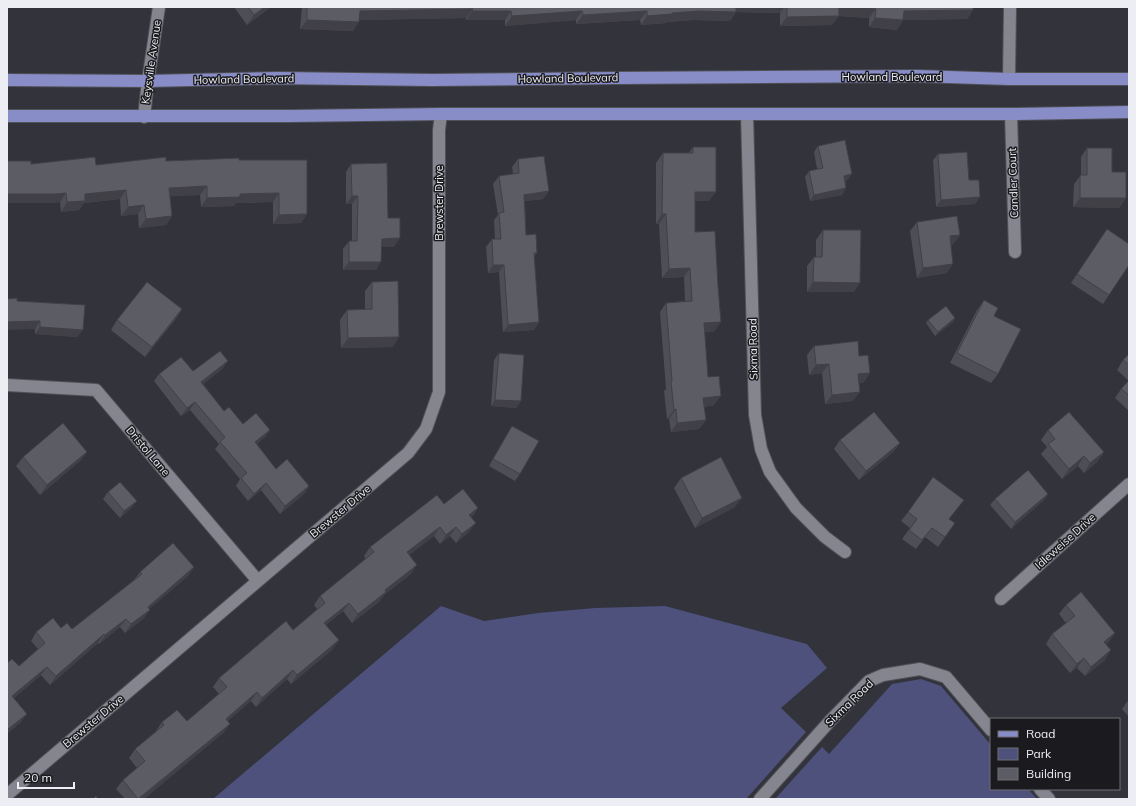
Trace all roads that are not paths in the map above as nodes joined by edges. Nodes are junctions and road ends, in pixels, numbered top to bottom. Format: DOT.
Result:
graph roads {
  1 [pos="159,7"];
  2 [pos="1010,7"];
  3 [pos="1010,79"];
  4 [pos="1129,79"];
  5 [pos="7,80"];
  6 [pos="148,80"];
  7 [pos="1129,112"];
  8 [pos="441,114"];
  9 [pos="747,114"];
  10 [pos="1011,114"];
  11 [pos="7,116"];
  12 [pos="144,117"];
  13 [pos="1015,252"];
  14 [pos="7,386"];
  15 [pos="1129,484"];
  16 [pos="845,552"];
  17 [pos="258,581"];
  18 [pos="1001,598"];
  19 [pos="990,729"];
  20 [pos="1041,790"];
  21 [pos="7,795"];
  22 [pos="760,799"];
  23 [pos="1049,799"];
  1 -- 6 [label="street, Keysville Avenue"];
  2 -- 3 [label="street"];
  3 -- 4 [label="main road, Howland Boulevard"];
  3 -- 6 [label="main road, Howland Boulevard"];
  5 -- 6 [label="main road, Howland Boulevard"];
  6 -- 12 [label="street, Keysville Avenue"];
  7 -- 10 [label="main road"];
  8 -- 9 [label="main road"];
  8 -- 12 [label="main road"];
  8 -- 17 [label="street, Brewster Drive"];
  9 -- 10 [label="main road"];
  9 -- 16 [label="street, Sixma Road"];
  10 -- 13 [label="street, Candler Court"];
  11 -- 12 [label="main road"];
  14 -- 17 [label="street, Dristol Lane"];
  15 -- 18 [label="street, Idleweise Drive"];
  17 -- 21 [label="street, Brewster Drive"];
  19 -- 22 [label="street, Sixma Road"];
  20 -- 23 [label="street"];
}
